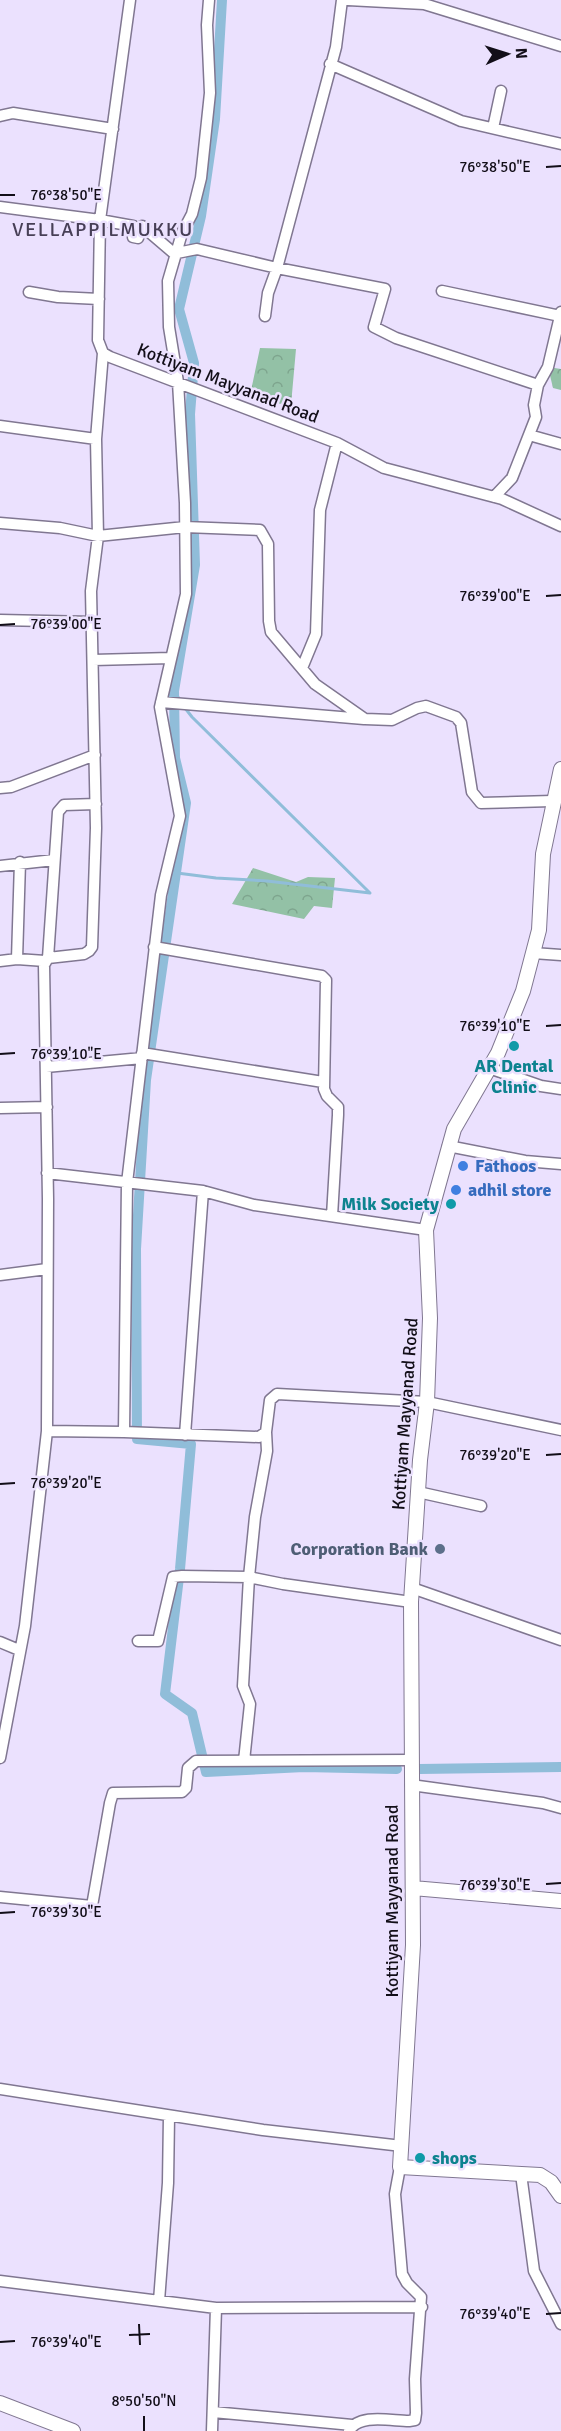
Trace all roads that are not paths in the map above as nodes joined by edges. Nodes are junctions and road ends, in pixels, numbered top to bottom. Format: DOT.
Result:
graph roads {
  1 [pos="130,0"];
  2 [pos="208,0"];
  3 [pos="342,0"];
  4 [pos="348,0"];
  5 [pos="425,2"];
  6 [pos="561,46"];
  7 [pos="330,64"];
  8 [pos="501,91"];
  9 [pos="0,117"];
  10 [pos="493,128"];
  11 [pos="113,129"];
  12 [pos="561,144"];
  13 [pos="0,207"];
  14 [pos="100,219"];
  15 [pos="177,254"];
  16 [pos="277,268"];
  17 [pos="442,291"];
  18 [pos="29,292"];
  19 [pos="99,299"];
  20 [pos="561,314"];
  21 [pos="265,316"];
  22 [pos="103,353"];
  23 [pos="178,382"];
  24 [pos="538,386"];
  25 [pos="0,426"];
  26 [pos="529,435"];
  27 [pos="96,439"];
  28 [pos="337,443"];
  29 [pos="561,444"];
  30 [pos="494,497"];
  31 [pos="0,523"];
  32 [pos="561,526"];
  33 [pos="185,527"];
  34 [pos="98,536"];
  35 [pos="0,620"];
  36 [pos="92,622"];
  37 [pos="171,658"];
  38 [pos="93,660"];
  39 [pos="302,668"];
  40 [pos="161,702"];
  41 [pos="365,719"];
  42 [pos="95,755"];
  43 [pos="561,769"];
  44 [pos="0,788"];
  45 [pos="556,794"];
  46 [pos="96,804"];
  47 [pos="54,860"];
  48 [pos="20,862"];
  49 [pos="0,866"];
  50 [pos="154,948"];
  51 [pos="533,953"];
  52 [pos="561,955"];
  53 [pos="17,959"];
  54 [pos="46,960"];
  55 [pos="0,961"];
  56 [pos="142,1055"];
  57 [pos="46,1067"];
  58 [pos="489,1068"];
  59 [pos="323,1082"];
  60 [pos="561,1089"];
  61 [pos="47,1107"];
  62 [pos="0,1108"];
  63 [pos="448,1146"];
  64 [pos="561,1164"];
  65 [pos="47,1173"];
  66 [pos="127,1183"];
  67 [pos="203,1191"];
  68 [pos="332,1216"];
  69 [pos="426,1230"];
  70 [pos="48,1269"];
  71 [pos="0,1275"];
  72 [pos="427,1402"];
  73 [pos="561,1430"];
  74 [pos="47,1431"];
  75 [pos="124,1432"];
  76 [pos="266,1432"];
  77 [pos="185,1435"];
  78 [pos="418,1492"];
  79 [pos="481,1506"];
  80 [pos="249,1577"];
  81 [pos="411,1595"];
  82 [pos="561,1640"];
  83 [pos="138,1641"];
  84 [pos="0,1642"];
  85 [pos="19,1650"];
  86 [pos="0,1758"];
  87 [pos="411,1760"];
  88 [pos="244,1761"];
  89 [pos="411,1785"];
  90 [pos="561,1808"];
  91 [pos="413,1888"];
  92 [pos="0,1897"];
  93 [pos="561,1901"];
  94 [pos="0,2089"];
  95 [pos="169,2116"];
  96 [pos="402,2146"];
  97 [pos="400,2167"];
  98 [pos="521,2174"];
  99 [pos="561,2196"];
  100 [pos="0,2281"];
  101 [pos="159,2301"];
  102 [pos="422,2307"];
  103 [pos="216,2308"];
  104 [pos="561,2324"];
  105 [pos="0,2403"];
  106 [pos="213,2412"];
  107 [pos="351,2428"];
  108 [pos="73,2431"];
  109 [pos="212,2431"];
  1 -- 11 [label="street"];
  2 -- 15 [label="street"];
  3 -- 7 [label="street"];
  4 -- 5 [label="street"];
  5 -- 6 [label="street"];
  7 -- 10 [label="street"];
  7 -- 16 [label="street"];
  8 -- 10 [label="street"];
  9 -- 11 [label="street"];
  10 -- 12 [label="street"];
  11 -- 14 [label="street"];
  13 -- 14 [label="street"];
  14 -- 15 [label="street"];
  14 -- 19 [label="street"];
  15 -- 16 [label="street"];
  15 -- 23 [label="street"];
  16 -- 21 [label="street"];
  16 -- 24 [label="street"];
  17 -- 20 [label="street"];
  18 -- 19 [label="street"];
  19 -- 22 [label="street"];
  20 -- 24 [label="street"];
  22 -- 23 [label="street, Kottiyam Mayyanad Road"];
  22 -- 27 [label="street"];
  23 -- 28 [label="street, Kottiyam Mayyanad Road"];
  23 -- 33 [label="street"];
  24 -- 26 [label="street"];
  25 -- 27 [label="street"];
  26 -- 29 [label="street"];
  26 -- 30 [label="street"];
  27 -- 34 [label="street"];
  28 -- 30 [label="street, Kottiyam Mayyanad Road"];
  28 -- 39 [label="street"];
  30 -- 32 [label="street, Kottiyam Mayyanad Road"];
  31 -- 34 [label="street"];
  33 -- 34 [label="street"];
  33 -- 37 [label="street"];
  33 -- 39 [label="street"];
  34 -- 36 [label="street"];
  35 -- 36 [label="street"];
  36 -- 38 [label="street"];
  37 -- 38 [label="street"];
  37 -- 40 [label="street"];
  38 -- 42 [label="street"];
  39 -- 41 [label="street"];
  40 -- 41 [label="street"];
  40 -- 50 [label="street"];
  41 -- 45 [label="street"];
  42 -- 44 [label="street"];
  42 -- 46 [label="street"];
  43 -- 45 [label="main road, Kottiyam Mayyanad Road"];
  45 -- 51 [label="main road, Kottiyam Mayyanad Road"];
  46 -- 47 [label="street"];
  46 -- 54 [label="street"];
  47 -- 48 [label="street"];
  47 -- 54 [label="street"];
  48 -- 49 [label="street"];
  48 -- 53 [label="street"];
  50 -- 56 [label="street"];
  50 -- 59 [label="street"];
  51 -- 52 [label="street"];
  51 -- 58 [label="main road, Kottiyam Mayyanad Road"];
  53 -- 54 [label="street"];
  53 -- 55 [label="street"];
  54 -- 57 [label="street"];
  56 -- 57 [label="street"];
  56 -- 59 [label="street"];
  56 -- 66 [label="street"];
  57 -- 61 [label="street"];
  58 -- 60 [label="street"];
  58 -- 63 [label="main road, Kottiyam Mayyanad Road"];
  59 -- 68 [label="street"];
  61 -- 62 [label="street"];
  61 -- 65 [label="street"];
  63 -- 64 [label="street"];
  63 -- 69 [label="main road, Kottiyam Mayyanad Road"];
  65 -- 66 [label="street"];
  65 -- 70 [label="street"];
  66 -- 67 [label="street"];
  66 -- 75 [label="street"];
  67 -- 68 [label="street"];
  67 -- 77 [label="street"];
  68 -- 69 [label="street"];
  69 -- 72 [label="main road, Kottiyam Mayyanad Road"];
  70 -- 71 [label="street"];
  70 -- 74 [label="street"];
  72 -- 73 [label="street"];
  72 -- 76 [label="street"];
  72 -- 78 [label="main road, Kottiyam Mayyanad Road"];
  74 -- 75 [label="street"];
  74 -- 85 [label="street"];
  75 -- 77 [label="street"];
  76 -- 77 [label="street"];
  76 -- 80 [label="street"];
  78 -- 79 [label="street"];
  78 -- 81 [label="main road, Kottiyam Mayyanad Road"];
  80 -- 81 [label="street"];
  80 -- 83 [label="street"];
  80 -- 88 [label="street"];
  81 -- 82 [label="street"];
  81 -- 87 [label="main road, Kottiyam Mayyanad Road"];
  84 -- 85 [label="street"];
  85 -- 86 [label="street"];
  87 -- 88 [label="street"];
  87 -- 89 [label="main road, Kottiyam Mayyanad Road"];
  88 -- 92 [label="street"];
  89 -- 90 [label="street"];
  89 -- 91 [label="main road, Kottiyam Mayyanad Road"];
  91 -- 93 [label="main road"];
  91 -- 96 [label="main road, Kottiyam Mayyanad Road"];
  94 -- 95 [label="street"];
  95 -- 96 [label="street"];
  95 -- 101 [label="street"];
  96 -- 97 [label="main road, Kottiyam Mayyanad Road"];
  97 -- 98 [label="main road"];
  97 -- 102 [label="street"];
  98 -- 99 [label="main road"];
  98 -- 104 [label="street"];
  100 -- 101 [label="street"];
  101 -- 103 [label="street"];
  102 -- 103 [label="street"];
  102 -- 107 [label="street"];
  103 -- 106 [label="street"];
  105 -- 108 [label="main road"];
  106 -- 107 [label="street"];
  106 -- 109 [label="street"];
}
